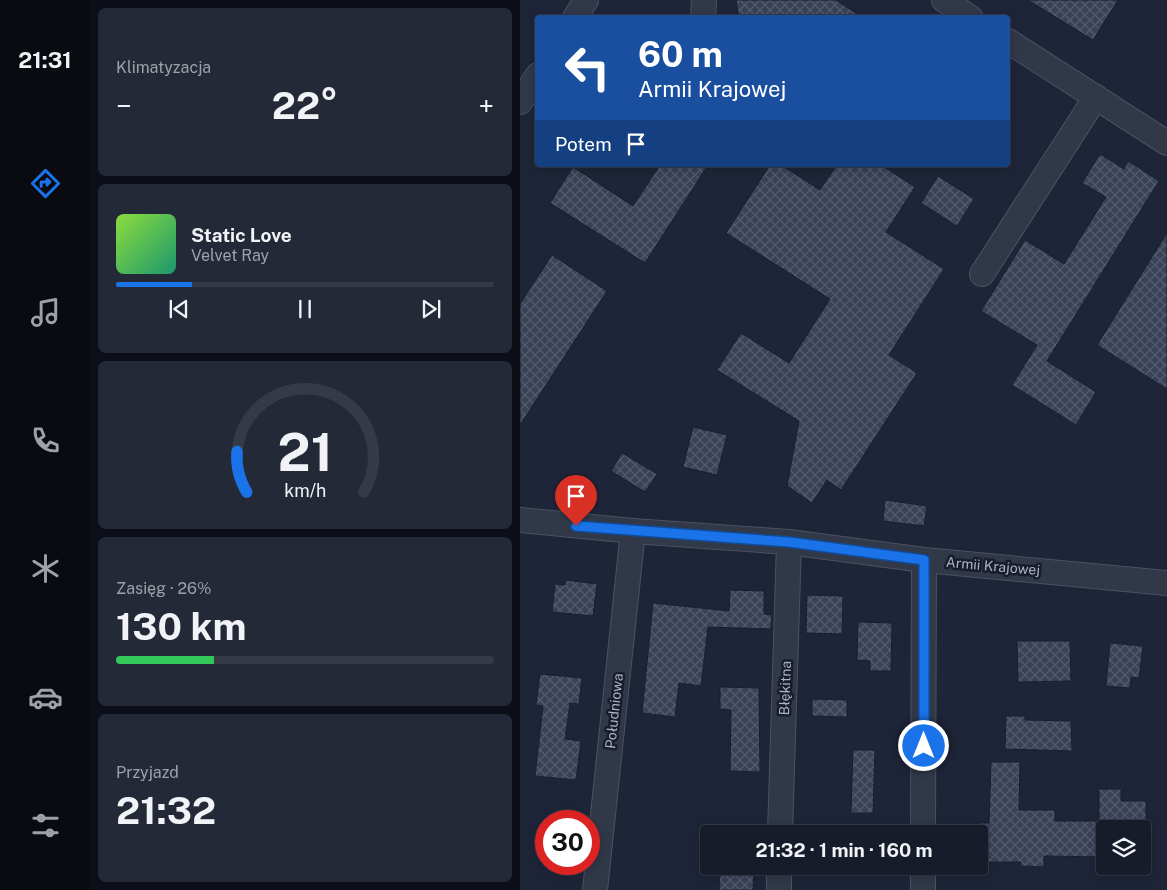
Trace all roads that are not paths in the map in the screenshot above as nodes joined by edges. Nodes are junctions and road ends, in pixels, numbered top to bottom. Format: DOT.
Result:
graph roads {
  1 [pos="586,0"];
  2 [pos="704,0"];
  3 [pos="944,0"];
  4 [pos="577,15"];
  5 [pos="703,15"];
  6 [pos="966,15"];
  7 [pos="1010,42"];
  8 [pos="535,80"];
  9 [pos="1096,97"];
  10 [pos="520,102"];
  11 [pos="1167,143"];
  12 [pos="982,274"];
  13 [pos="520,520"];
  14 [pos="633,531"];
  15 [pos="789,542"];
  16 [pos="924,560"];
  17 [pos="1167,583"];
  18 [pos="780,825"];
  19 [pos="923,825"];
  20 [pos="779,875"];
  21 [pos="923,875"];
  22 [pos="595,890"];
  23 [pos="779,890"];
  24 [pos="923,890"];
  1 -- 4 [label="street"];
  2 -- 5 [label="street"];
  3 -- 6 [label="street"];
  7 -- 9 [label="street"];
  8 -- 10 [label="street"];
  9 -- 11 [label="street"];
  9 -- 12 [label="street"];
  13 -- 14 [label="street, Armii Krajowej"];
  14 -- 15 [label="street, Armii Krajowej"];
  14 -- 22 [label="street, Południowa"];
  15 -- 16 [label="street, Armii Krajowej"];
  15 -- 18 [label="street, Błękitna"];
  16 -- 17 [label="street, Armii Krajowej"];
  16 -- 19 [label="street"];
  20 -- 23 [label="street"];
  21 -- 24 [label="street"];
}
